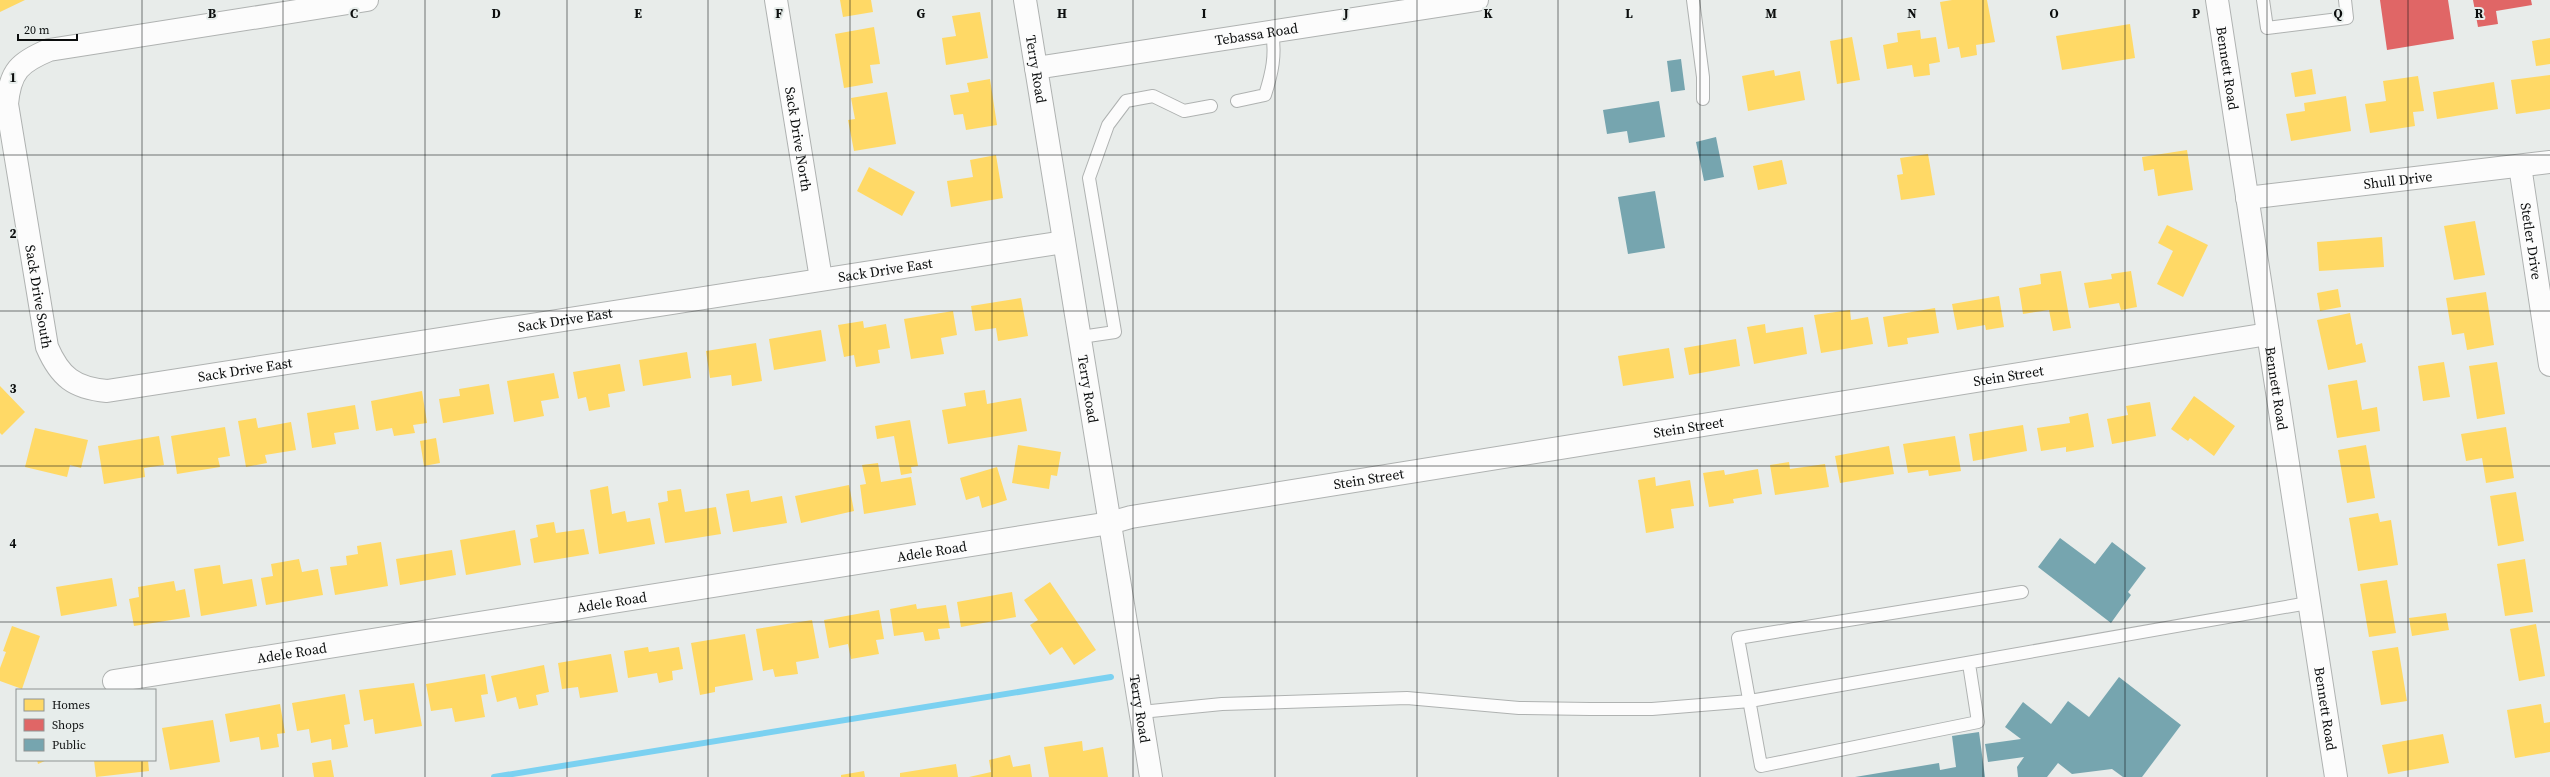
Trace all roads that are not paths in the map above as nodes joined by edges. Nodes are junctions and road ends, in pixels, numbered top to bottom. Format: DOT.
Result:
graph roads {
  1 [pos="367,0"];
  2 [pos="776,0"];
  3 [pos="1025,0"];
  4 [pos="1477,0"];
  5 [pos="1693,0"];
  6 [pos="2217,0"];
  7 [pos="2263,0"];
  8 [pos="2345,0"];
  9 [pos="1272,32"];
  10 [pos="1036,68"];
  11 [pos="1703,99"];
  12 [pos="1237,101"];
  13 [pos="1211,106"];
  14 [pos="2550,162"];
  15 [pos="2520,166"];
  16 [pos="2247,198"];
  17 [pos="1064,242"];
  18 [pos="821,279"];
  19 [pos="2268,334"];
  20 [pos="1081,338"];
  21 [pos="2550,364"];
  22 [pos="68,378"];
  23 [pos="1110,523"];
  24 [pos="2022,592"];
  25 [pos="2308,603"];
  26 [pos="1968,664"];
  27 [pos="114,681"];
  28 [pos="1750,701"];
  29 [pos="1141,712"];
  30 [pos="1151,777"];
  31 [pos="2336,777"];
  1 -- 22 [label="street, Sack Drive South"];
  2 -- 18 [label="street, Sack Drive North"];
  3 -- 10 [label="street, Terry Road"];
  4 -- 9 [label="street, Tebassa Road"];
  5 -- 11 [label="lane"];
  6 -- 16 [label="street, Bennett Road"];
  7 -- 8 [label="lane"];
  9 -- 10 [label="street, Tebassa Road"];
  9 -- 12 [label="lane"];
  10 -- 17 [label="street, Terry Road"];
  13 -- 20 [label="lane"];
  14 -- 15 [label="street, Shull Drive"];
  15 -- 16 [label="street, Shull Drive"];
  15 -- 21 [label="street, Stetler Drive"];
  16 -- 19 [label="street, Bennett Road"];
  17 -- 18 [label="street, Sack Drive East"];
  17 -- 20 [label="street, Terry Road"];
  18 -- 22 [label="street, Sack Drive East"];
  19 -- 23 [label="street, Stein Street"];
  19 -- 25 [label="street, Bennett Road"];
  20 -- 23 [label="street, Terry Road"];
  23 -- 27 [label="street, Adele Road"];
  23 -- 29 [label="street, Terry Road"];
  24 -- 28 [label="lane"];
  25 -- 26 [label="lane"];
  25 -- 31 [label="street, Bennett Road"];
  26 -- 28 [label="lane"];
  26 -- 28 [label="lane"];
  28 -- 29 [label="lane"];
  29 -- 30 [label="street, Terry Road"];
}
